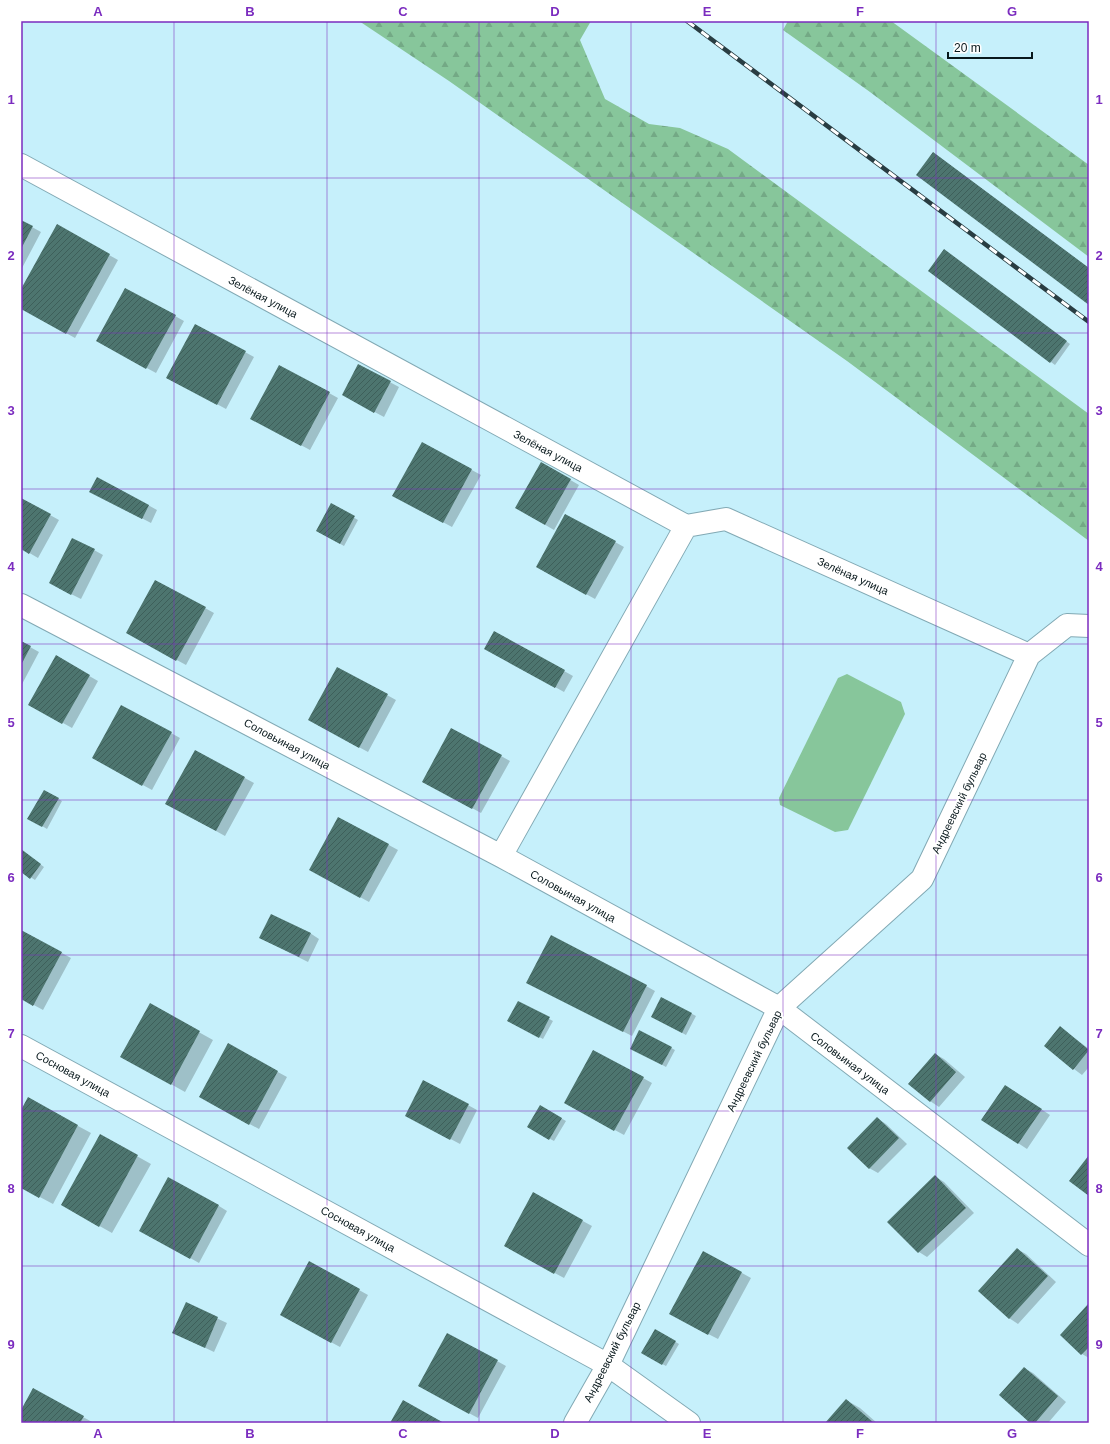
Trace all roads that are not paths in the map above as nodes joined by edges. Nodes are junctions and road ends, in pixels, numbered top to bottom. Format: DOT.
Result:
graph roads {
  1 [pos="21,165"];
  2 [pos="686,526"];
  3 [pos="21,605"];
  4 [pos="1089,626"];
  5 [pos="1029,655"];
  6 [pos="501,856"];
  7 [pos="779,1008"];
  8 [pos="21,1046"];
  9 [pos="1089,1245"];
  10 [pos="608,1365"];
  11 [pos="575,1423"];
  12 [pos="688,1423"];
  1 -- 2 [label="street, Зелёная улица"];
  2 -- 5 [label="street, Зелёная улица"];
  2 -- 6 [label="street"];
  3 -- 6 [label="street, Соловьиная улица"];
  4 -- 5 [label="street"];
  5 -- 7 [label="street, Андреевский бульвар"];
  6 -- 7 [label="street, Соловьиная улица"];
  7 -- 9 [label="street, Соловьиная улица"];
  7 -- 10 [label="street, Андреевский бульвар"];
  8 -- 10 [label="street, Сосновая улица"];
  10 -- 11 [label="street, Андреевский бульвар"];
  10 -- 12 [label="street, Сосновая улица"];
}
